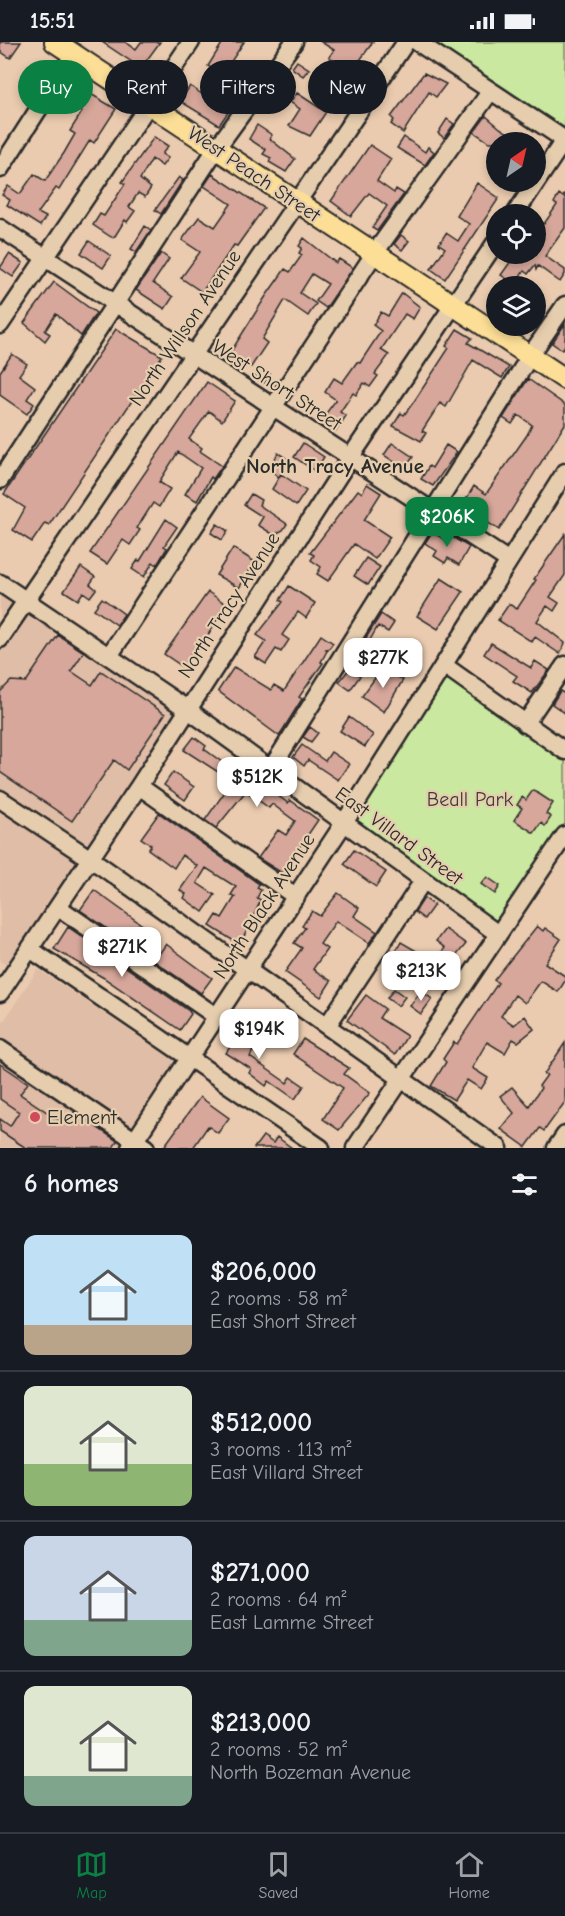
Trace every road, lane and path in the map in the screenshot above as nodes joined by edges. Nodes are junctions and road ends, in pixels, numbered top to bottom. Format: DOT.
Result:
graph roads {
  1 [pos="56,42"];
  2 [pos="191,42"];
  3 [pos="294,42"];
  4 [pos="406,42"];
  5 [pos="417,42"];
  6 [pos="74,54"];
  7 [pos="179,60"];
  8 [pos="105,75"];
  9 [pos="490,92"];
  10 [pos="142,114"];
  11 [pos="164,114"];
  12 [pos="565,140"];
  13 [pos="216,149"];
  14 [pos="0,169"];
  15 [pos="296,202"];
  16 [pos="522,204"];
  17 [pos="0,228"];
  18 [pos="374,254"];
  19 [pos="486,257"];
  20 [pos="45,258"];
  21 [pos="115,304"];
  22 [pos="565,305"];
  23 [pos="453,307"];
  24 [pos="0,325"];
  25 [pos="192,354"];
  26 [pos="530,356"];
  27 [pos="565,379"];
  28 [pos="273,407"];
  29 [pos="350,458"];
  30 [pos="565,472"];
  31 [pos="0,480"];
  32 [pos="433,511"];
  33 [pos="509,561"];
  34 [pos="0,583"];
  35 [pos="26,600"];
  36 [pos="0,639"];
  37 [pos="109,656"];
  38 [pos="565,665"];
  39 [pos="445,666"];
  40 [pos="187,709"];
  41 [pos="525,724"];
  42 [pos="565,751"];
  43 [pos="270,769"];
  44 [pos="139,786"];
  45 [pos="0,799"];
  46 [pos="344,823"];
  47 [pos="565,835"];
  48 [pos="90,859"];
  49 [pos="423,881"];
  50 [pos="296,897"];
  51 [pos="58,907"];
  52 [pos="498,934"];
  53 [pos="30,949"];
  54 [pos="248,970"];
  55 [pos="6,972"];
  56 [pos="0,993"];
  57 [pos="217,1017"];
  58 [pos="327,1026"];
  59 [pos="0,1049"];
  60 [pos="189,1058"];
  61 [pos="402,1079"];
  62 [pos="565,1135"];
  63 [pos="137,1145"];
  64 [pos="321,1148"];
  65 [pos="355,1148"];
  66 [pos="499,1148"];
  67 [pos="556,1148"];
  1 -- 6 [label="main road, West Peach Street"];
  2 -- 7 [label="street"];
  3 -- 13 [label="street"];
  4 -- 15 [label="street, North Willson Avenue"];
  5 -- 9 [label="street"];
  6 -- 8 [label="main road, West Peach Street"];
  6 -- 14 [label="street"];
  9 -- 12 [label="street"];
  9 -- 18 [label="street"];
  10 -- 20 [label="street"];
  11 -- 13 [label="main road, West Peach Street"];
  12 -- 16 [label="street"];
  13 -- 15 [label="main road, West Peach Street"];
  13 -- 21 [label="street"];
  15 -- 18 [label="main road, West Peach Street"];
  15 -- 25 [label="street, North Willson Avenue"];
  17 -- 20 [label="street, West Short Street"];
  18 -- 23 [label="main road, West Peach Street"];
  18 -- 28 [label="street"];
  19 -- 23 [label="street, North Tracy Avenue"];
  20 -- 21 [label="street, West Short Street"];
  20 -- 24 [label="street"];
  21 -- 25 [label="street, West Short Street"];
  21 -- 31 [label="street"];
  22 -- 26 [label="street"];
  23 -- 26 [label="main road, West Peach Street"];
  23 -- 29 [label="street, North Tracy Avenue"];
  25 -- 28 [label="street, West Short Street"];
  25 -- 35 [label="street, North Willson Avenue"];
  26 -- 27 [label="main road, West Peach Street"];
  26 -- 32 [label="street"];
  28 -- 29 [label="street, West Short Street"];
  28 -- 37 [label="street"];
  29 -- 32 [label="street, West Short Street"];
  29 -- 40 [label="street, North Tracy Avenue"];
  30 -- 33 [label="street, North Black Avenue"];
  32 -- 33 [label="street, West Short Street"];
  32 -- 43 [label="street"];
  33 -- 39 [label="street, North Black Avenue"];
  34 -- 35 [label="street, East Villard Street"];
  35 -- 36 [label="street, North Willson Avenue"];
  35 -- 37 [label="street, East Villard Street"];
  37 -- 40 [label="street, East Villard Street"];
  38 -- 41 [label="street"];
  39 -- 41 [label="street"];
  39 -- 46 [label="street, North Black Avenue"];
  40 -- 43 [label="street, East Villard Street"];
  40 -- 44 [label="street, North Tracy Avenue"];
  41 -- 42 [label="street"];
  43 -- 46 [label="street, East Villard Street"];
  44 -- 48 [label="street, North Tracy Avenue"];
  44 -- 50 [label="street"];
  45 -- 48 [label="street"];
  46 -- 49 [label="street, East Villard Street"];
  46 -- 50 [label="street, North Black Avenue"];
  47 -- 52 [label="street"];
  48 -- 51 [label="street, North Tracy Avenue"];
  48 -- 54 [label="street"];
  49 -- 52 [label="street, East Villard Street"];
  49 -- 58 [label="street"];
  50 -- 54 [label="street, North Black Avenue"];
  51 -- 53 [label="street, North Tracy Avenue"];
  51 -- 57 [label="street"];
  52 -- 61 [label="street"];
  53 -- 55 [label="street, North Tracy Avenue"];
  53 -- 60 [label="street"];
  54 -- 57 [label="street, North Black Avenue"];
  54 -- 58 [label="street"];
  55 -- 56 [label="street, North Tracy Avenue"];
  57 -- 60 [label="street, North Black Avenue"];
  58 -- 61 [label="street"];
  59 -- 63 [label="street"];
  60 -- 63 [label="street, North Black Avenue"];
  60 -- 64 [label="street"];
  61 -- 65 [label="street"];
  61 -- 66 [label="street"];
  62 -- 67 [label="street"];
}
